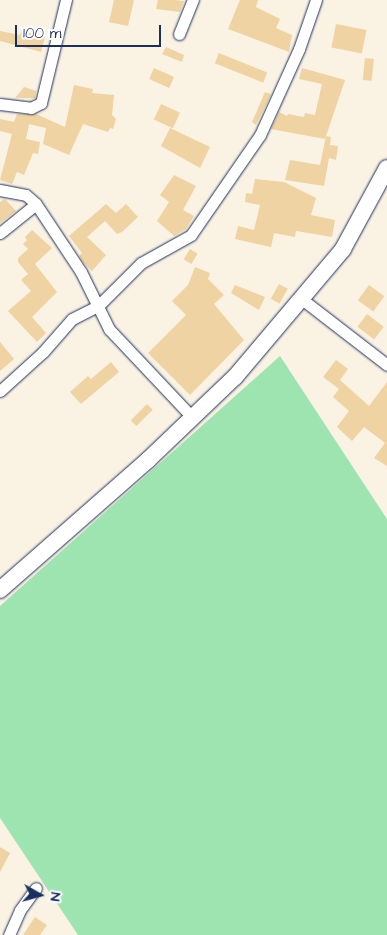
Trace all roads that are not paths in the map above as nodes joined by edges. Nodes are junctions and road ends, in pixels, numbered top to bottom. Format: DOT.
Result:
graph roads {
  1 [pos="66,0"];
  2 [pos="193,0"];
  3 [pos="316,0"];
  4 [pos="179,34"];
  5 [pos="0,104"];
  6 [pos="387,168"];
  7 [pos="0,190"];
  8 [pos="36,204"];
  9 [pos="0,233"];
  10 [pos="303,300"];
  11 [pos="98,306"];
  12 [pos="387,365"];
  13 [pos="0,392"];
  14 [pos="192,418"];
  15 [pos="0,590"];
  16 [pos="36,888"];
  17 [pos="9,935"];
  1 -- 5 [label="street"];
  2 -- 4 [label="street"];
  3 -- 11 [label="street"];
  6 -- 10 [label="street"];
  7 -- 8 [label="street"];
  8 -- 9 [label="street"];
  8 -- 11 [label="street"];
  10 -- 12 [label="street"];
  10 -- 14 [label="street"];
  11 -- 13 [label="street"];
  11 -- 14 [label="street"];
  14 -- 15 [label="street"];
  16 -- 17 [label="street"];
}
